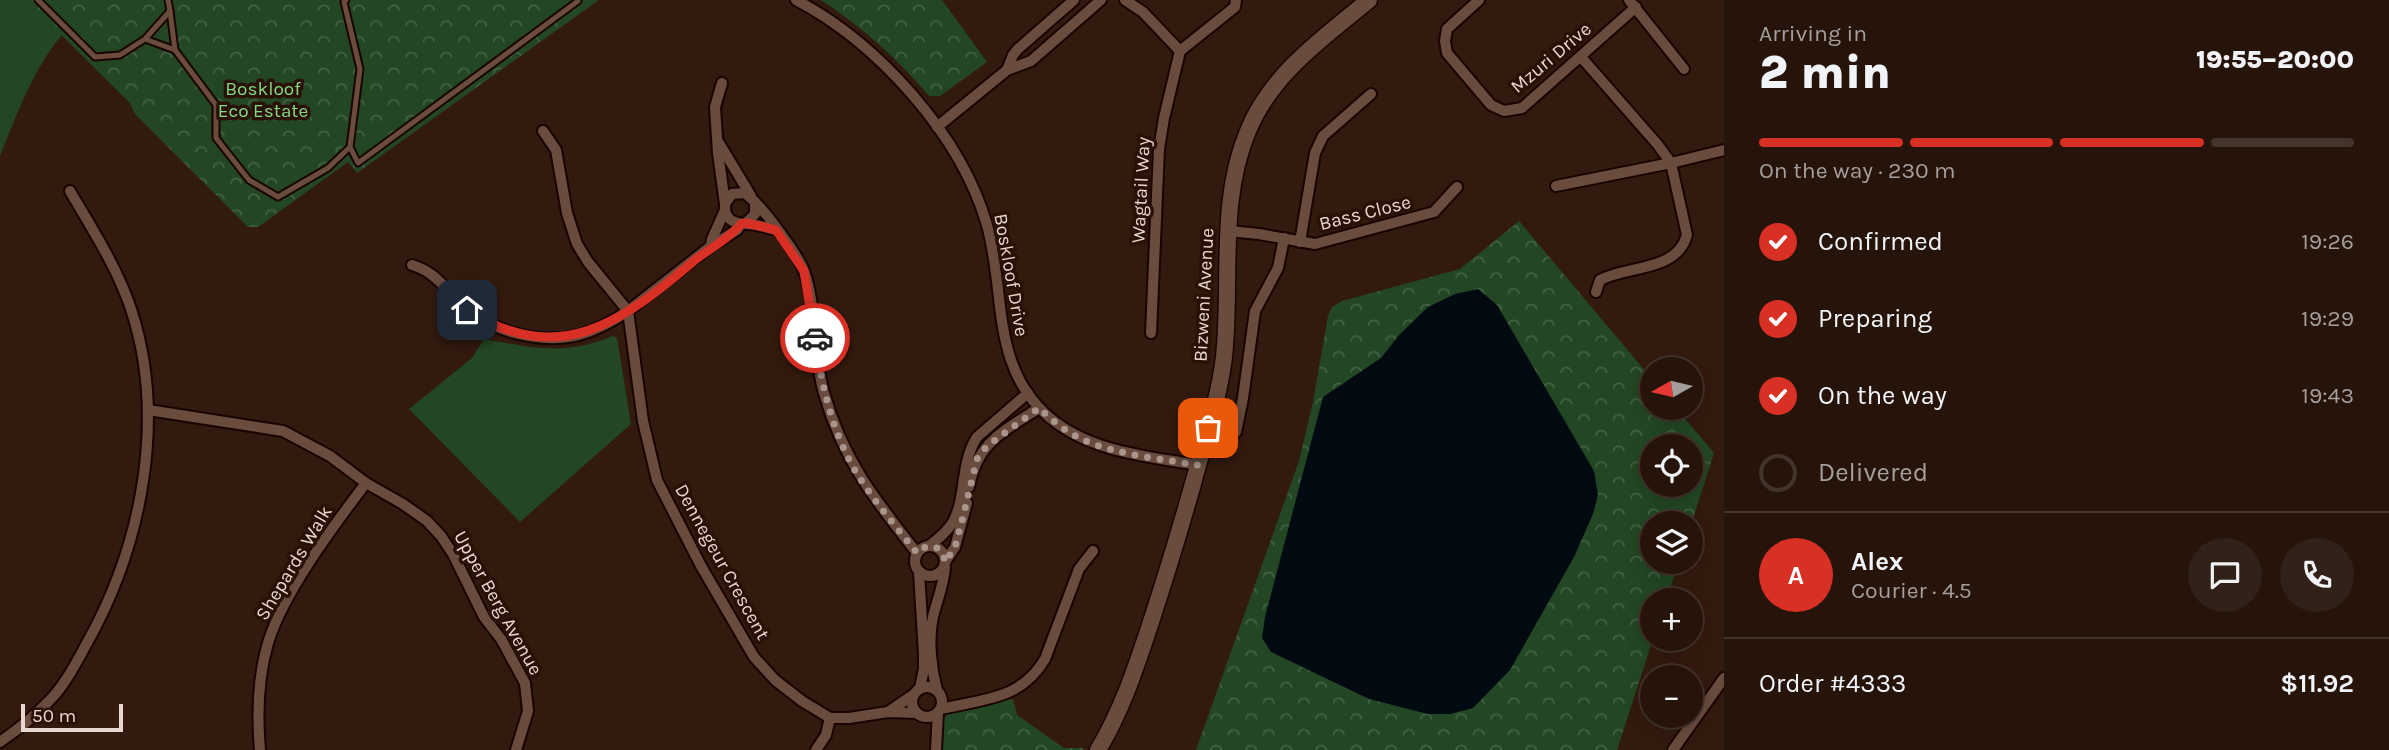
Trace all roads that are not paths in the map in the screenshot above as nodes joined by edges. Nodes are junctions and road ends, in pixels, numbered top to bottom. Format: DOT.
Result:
graph roads {
  1 [pos="38,0"];
  2 [pos="168,0"];
  3 [pos="346,0"];
  4 [pos="796,0"];
  5 [pos="1074,0"];
  6 [pos="1101,0"];
  7 [pos="1125,0"];
  8 [pos="1138,0"];
  9 [pos="1369,0"];
  10 [pos="1479,0"];
  11 [pos="578,1"];
  12 [pos="1235,3"];
  13 [pos="1633,4"];
  14 [pos="170,11"];
  15 [pos="1143,12"];
  16 [pos="145,40"];
  17 [pos="175,50"];
  18 [pos="1180,51"];
  19 [pos="1581,57"];
  20 [pos="1684,69"];
  21 [pos="1007,70"];
  22 [pos="722,83"];
  23 [pos="1371,94"];
  24 [pos="937,127"];
  25 [pos="543,131"];
  26 [pos="718,141"];
  27 [pos="350,147"];
  28 [pos="1724,150"];
  29 [pos="1671,163"];
  30 [pos="1556,186"];
  31 [pos="1458,187"];
  32 [pos="70,191"];
  33 [pos="753,199"];
  34 [pos="725,207"];
  35 [pos="743,224"];
  36 [pos="776,230"];
  37 [pos="1228,232"];
  38 [pos="1284,238"];
  39 [pos="1300,242"];
  40 [pos="712,246"];
  41 [pos="412,265"];
  42 [pos="1596,292"];
  43 [pos="628,311"];
  44 [pos="1151,333"];
  45 [pos="1028,393"];
  46 [pos="1039,408"];
  47 [pos="148,410"];
  48 [pos="999,418"];
  49 [pos="1006,430"];
  50 [pos="1236,432"];
  51 [pos="973,443"];
  52 [pos="982,450"];
  53 [pos="1198,465"];
  54 [pos="366,483"];
  55 [pos="929,546"];
  56 [pos="1093,551"];
  57 [pos="917,553"];
  58 [pos="945,564"];
  59 [pos="919,572"];
  60 [pos="1724,678"];
  61 [pos="916,692"];
  62 [pos="939,693"];
  63 [pos="959,703"];
  64 [pos="940,710"];
  65 [pos="888,712"];
  66 [pos="921,715"];
  67 [pos="830,718"];
  68 [pos="936,738"];
  69 [pos="0,742"];
  70 [pos="260,750"];
  71 [pos="516,750"];
  72 [pos="816,750"];
  73 [pos="936,750"];
  74 [pos="1098,750"];
  75 [pos="1673,750"];
  1 -- 16 [label="lane"];
  2 -- 14 [label="lane"];
  3 -- 27 [label="lane"];
  4 -- 24 [label="street, Boskloof Drive"];
  5 -- 21 [label="street"];
  6 -- 21 [label="street"];
  7 -- 15 [label="street"];
  8 -- 15 [label="street"];
  9 -- 37 [label="street, Bizweni Avenue"];
  10 -- 19 [label="street, Mzuri Drive"];
  11 -- 27 [label="lane"];
  12 -- 18 [label="street"];
  13 -- 19 [label="street, Mzuri Drive"];
  13 -- 20 [label="street"];
  14 -- 16 [label="lane"];
  14 -- 17 [label="lane"];
  15 -- 18 [label="street"];
  16 -- 17 [label="lane"];
  17 -- 27 [label="lane"];
  18 -- 44 [label="street, Wagtail Way"];
  19 -- 29 [label="street"];
  21 -- 24 [label="street"];
  22 -- 26 [label="street"];
  23 -- 39 [label="street"];
  24 -- 45 [label="street, Boskloof Drive"];
  25 -- 43 [label="street"];
  26 -- 33 [label="street"];
  26 -- 34 [label="street"];
  28 -- 29 [label="street"];
  29 -- 30 [label="street"];
  29 -- 42 [label="street"];
  31 -- 39 [label="street, Bass Close"];
  32 -- 47 [label="street"];
  33 -- 34 [label="street"];
  33 -- 35 [label="street"];
  33 -- 36 [label="street"];
  34 -- 35 [label="street"];
  34 -- 40 [label="street"];
  35 -- 36 [label="street"];
  35 -- 40 [label="street"];
  36 -- 57 [label="street"];
  37 -- 38 [label="street, Bass Close"];
  37 -- 53 [label="street, Bizweni Avenue"];
  38 -- 39 [label="street, Bass Close"];
  38 -- 50 [label="street"];
  40 -- 43 [label="street"];
  41 -- 43 [label="street"];
  43 -- 67 [label="street, Dennegeur Crescent"];
  45 -- 46 [label="street, Boskloof Drive"];
  45 -- 48 [label="street"];
  46 -- 49 [label="street"];
  46 -- 53 [label="street, Boskloof Drive"];
  47 -- 54 [label="street, Upper Berg Avenue"];
  47 -- 69 [label="street"];
  48 -- 49 [label="street"];
  48 -- 51 [label="street"];
  49 -- 52 [label="street"];
  51 -- 52 [label="street"];
  51 -- 55 [label="street"];
  52 -- 58 [label="street"];
  53 -- 74 [label="street, Bizweni Avenue"];
  54 -- 70 [label="street, Shepards Walk"];
  54 -- 71 [label="street, Upper Berg Avenue"];
  55 -- 57 [label="street"];
  55 -- 58 [label="street"];
  56 -- 63 [label="street"];
  57 -- 59 [label="street"];
  58 -- 59 [label="street"];
  58 -- 62 [label="street"];
  59 -- 61 [label="street"];
  60 -- 75 [label="street"];
  61 -- 62 [label="street"];
  61 -- 65 [label="street"];
  61 -- 66 [label="street"];
  62 -- 63 [label="street"];
  62 -- 64 [label="street"];
  63 -- 64 [label="street"];
  64 -- 66 [label="street"];
  64 -- 68 [label="street"];
  65 -- 66 [label="street"];
  65 -- 67 [label="street"];
  66 -- 68 [label="street"];
  67 -- 72 [label="street"];
  68 -- 73 [label="street"];
}
